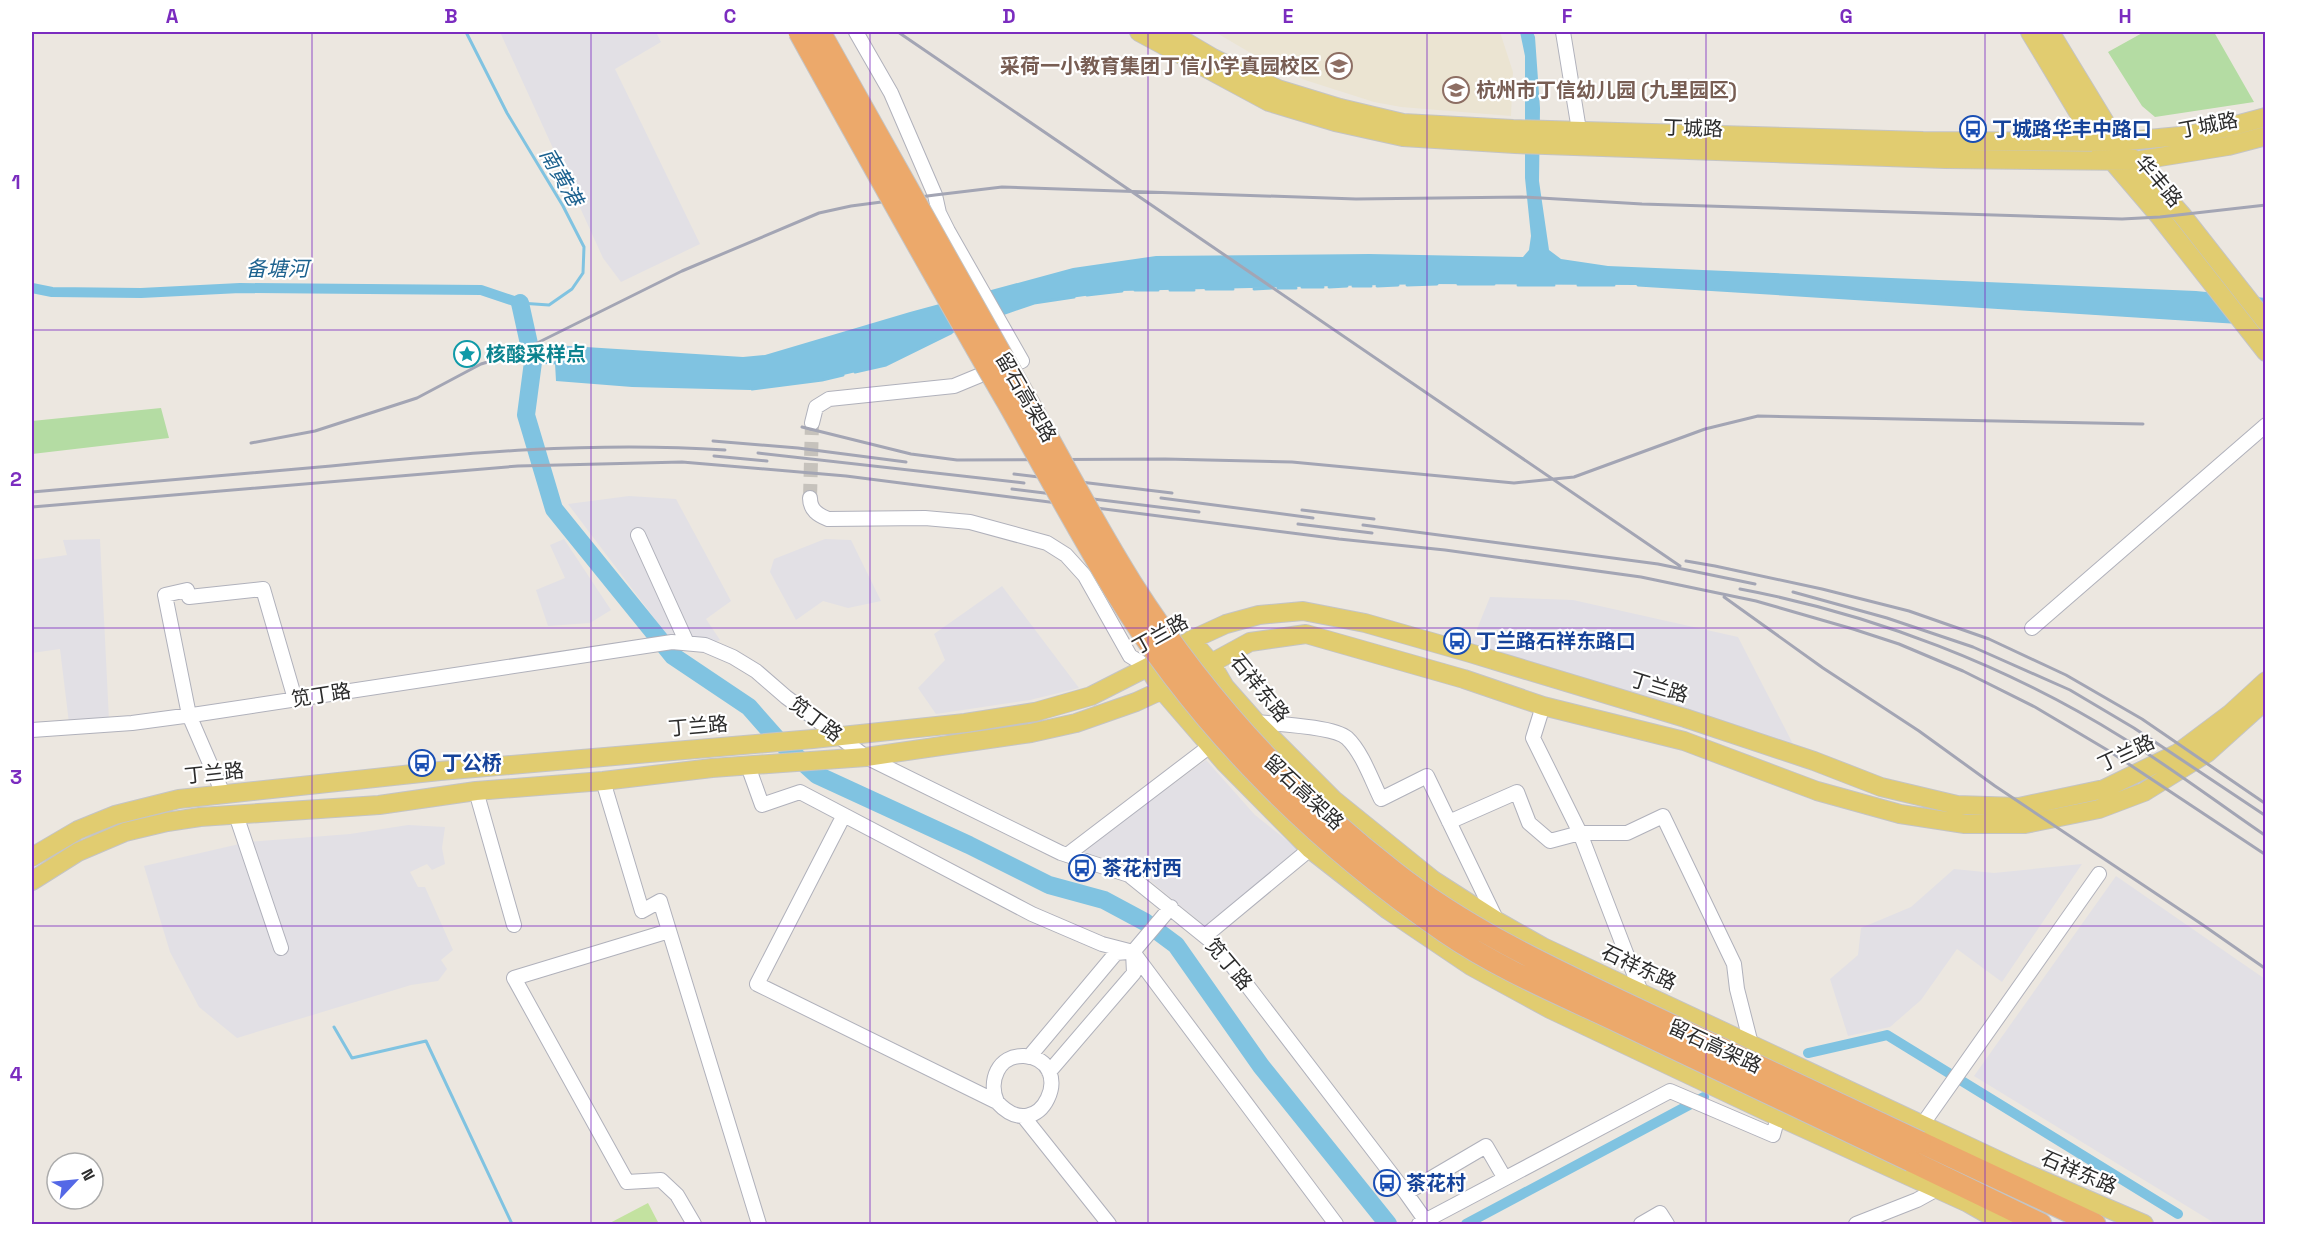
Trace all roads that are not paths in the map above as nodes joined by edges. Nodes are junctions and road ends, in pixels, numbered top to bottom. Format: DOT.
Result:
graph roads {
  1 [pos="783,32"];
  2 [pos="799,32"];
  3 [pos="820,32"];
  4 [pos="836,32"];
  5 [pos="856,32"];
  6 [pos="1139,32"];
  7 [pos="1169,32"];
  8 [pos="1563,32"];
  9 [pos="2030,32"];
  10 [pos="2050,32"];
  11 [pos="2265,117"];
  12 [pos="1579,130"];
  13 [pos="1514,136"];
  14 [pos="2265,136"];
  15 [pos="1547,137"];
  16 [pos="2096,142"];
  17 [pos="2117,142"];
  18 [pos="2111,160"];
  19 [pos="2135,161"];
  20 [pos="932,252"];
  21 [pos="2265,322"];
  22 [pos="2265,352"];
  23 [pos="812,423"];
  24 [pos="2265,426"];
  25 [pos="810,498"];
  26 [pos="638,535"];
  27 [pos="2032,628"];
  28 [pos="1191,640"];
  29 [pos="687,643"];
  30 [pos="1211,663"];
  31 [pos="1148,667"];
  32 [pos="2265,681"];
  33 [pos="1162,690"];
  34 [pos="295,699"];
  35 [pos="2265,700"];
  36 [pos="1543,706"];
  37 [pos="189,715"];
  38 [pos="1256,722"];
  39 [pos="32,730"];
  40 [pos="837,736"];
  41 [pos="1210,746"];
  42 [pos="866,757"];
  43 [pos="748,766"];
  44 [pos="603,781"];
  45 [pos="476,791"];
  46 [pos="224,796"];
  47 [pos="236,815"];
  48 [pos="844,815"];
  49 [pos="1449,822"];
  50 [pos="1580,833"];
  51 [pos="1310,849"];
  52 [pos="1067,855"];
  53 [pos="32,857"];
  54 [pos="2099,874"];
  55 [pos="32,881"];
  56 [pos="1167,911"];
  57 [pos="1497,921"];
  58 [pos="514,925"];
  59 [pos="669,932"];
  60 [pos="1205,936"];
  61 [pos="281,948"];
  62 [pos="1133,952"];
  63 [pos="1641,992"];
  64 [pos="1751,1044"];
  65 [pos="1029,1057"];
  66 [pos="1048,1072"];
  67 [pos="997,1102"];
  68 [pos="1023,1116"];
  69 [pos="1778,1117"];
  70 [pos="1918,1143"];
  71 [pos="1504,1177"];
  72 [pos="1937,1189"];
  73 [pos="1406,1192"];
  74 [pos="1423,1223"];
  75 [pos="2094,1223"];
  76 [pos="694,1224"];
  77 [pos="759,1224"];
  78 [pos="1109,1224"];
  79 [pos="1334,1224"];
  80 [pos="1641,1224"];
  81 [pos="1667,1224"];
  82 [pos="1856,1224"];
  83 [pos="2005,1224"];
  84 [pos="2041,1224"];
  85 [pos="2144,1224"];
  1 -- 20 [label="highway, bridge"];
  2 -- 20 [label="highway, 留石高架路, bridge"];
  3 -- 20 [label="highway, 留石高架路, bridge"];
  4 -- 20 [label="highway, bridge"];
  5 -- 23 [label="street"];
  6 -- 13 [label="main road, 丁城路"];
  7 -- 13 [label="main road, 丁城路"];
  8 -- 12 [label="street"];
  9 -- 16 [label="main road, 华丰路"];
  10 -- 17 [label="main road, 华丰路"];
  11 -- 17 [label="main road, 丁城路"];
  12 -- 15 [label="main road, 丁城路"];
  12 -- 16 [label="main road, 丁城路"];
  13 -- 15 [label="main road, 丁城路"];
  14 -- 19 [label="main road, 丁城路"];
  15 -- 18 [label="main road, 丁城路"];
  16 -- 17 [label="main road, 丁城路"];
  16 -- 18 [label="main road, 华丰路"];
  17 -- 19 [label="main road, 华丰路"];
  18 -- 19 [label="main road, 丁城路"];
  18 -- 22 [label="main road, 华丰路"];
  19 -- 21 [label="main road, 华丰路"];
  20 -- 70 [label="highway, 留石高架路, bridge"];
  24 -- 27 [label="street"];
  25 -- 31 [label="street"];
  26 -- 29 [label="street"];
  28 -- 30 [label="main road, 石祥东路"];
  28 -- 31 [label="main road, 丁兰路"];
  28 -- 32 [label="main road, 丁兰路"];
  29 -- 34 [label="street, 笕丁路"];
  29 -- 40 [label="street, 笕丁路"];
  30 -- 33 [label="main road, 丁兰路"];
  30 -- 36 [label="main road, 丁兰路"];
  30 -- 38 [label="main road, 石祥东路"];
  31 -- 33 [label="main road"];
  31 -- 40 [label="main road, 丁兰路"];
  33 -- 41 [label="main road"];
  33 -- 42 [label="main road, 丁兰路"];
  34 -- 37 [label="street, 笕丁路"];
  34 -- 37 [label="street"];
  35 -- 36 [label="main road, 丁兰路"];
  36 -- 50 [label="street"];
  37 -- 39 [label="street, 笕丁路"];
  37 -- 46 [label="street"];
  38 -- 49 [label="street"];
  38 -- 57 [label="main road, 石祥东路"];
  40 -- 42 [label="street, 笕丁路"];
  40 -- 46 [label="main road, 丁兰路"];
  41 -- 51 [label="main road"];
  41 -- 52 [label="street"];
  42 -- 43 [label="main road, 丁兰路"];
  42 -- 52 [label="street, 笕丁路"];
  43 -- 44 [label="main road, 丁兰路"];
  43 -- 48 [label="street"];
  44 -- 45 [label="main road, 丁兰路"];
  44 -- 59 [label="street"];
  45 -- 47 [label="main road, 丁兰路"];
  45 -- 58 [label="street"];
  46 -- 53 [label="main road, 丁兰路"];
  47 -- 55 [label="main road, 丁兰路"];
  47 -- 61 [label="street"];
  48 -- 62 [label="street"];
  48 -- 67 [label="street"];
  49 -- 50 [label="street"];
  49 -- 57 [label="street"];
  50 -- 63 [label="street"];
  50 -- 64 [label="street"];
  51 -- 60 [label="street"];
  51 -- 69 [label="main road"];
  52 -- 56 [label="street, 笕丁路"];
  54 -- 70 [label="street"];
  56 -- 60 [label="street, 笕丁路"];
  56 -- 62 [label="street"];
  57 -- 63 [label="main road, 石祥东路"];
  59 -- 76 [label="street"];
  59 -- 77 [label="street"];
  60 -- 73 [label="street, 笕丁路"];
  62 -- 65 [label="street"];
  62 -- 66 [label="street"];
  62 -- 79 [label="street"];
  63 -- 64 [label="main road, 石祥东路"];
  64 -- 70 [label="main road, 石祥东路"];
  65 -- 66 [label="street"];
  65 -- 67 [label="street"];
  66 -- 68 [label="street"];
  67 -- 68 [label="street"];
  68 -- 78 [label="street"];
  69 -- 71 [label="street"];
  69 -- 72 [label="main road"];
  70 -- 75 [label="highway, 留石高架路"];
  70 -- 84 [label="highway, 留石高架路"];
  70 -- 85 [label="main road, 石祥东路"];
  71 -- 73 [label="street"];
  71 -- 74 [label="street"];
  72 -- 82 [label="street"];
  72 -- 83 [label="main road"];
  73 -- 74 [label="street, 笕丁路"];
  80 -- 81 [label="street"];
}
